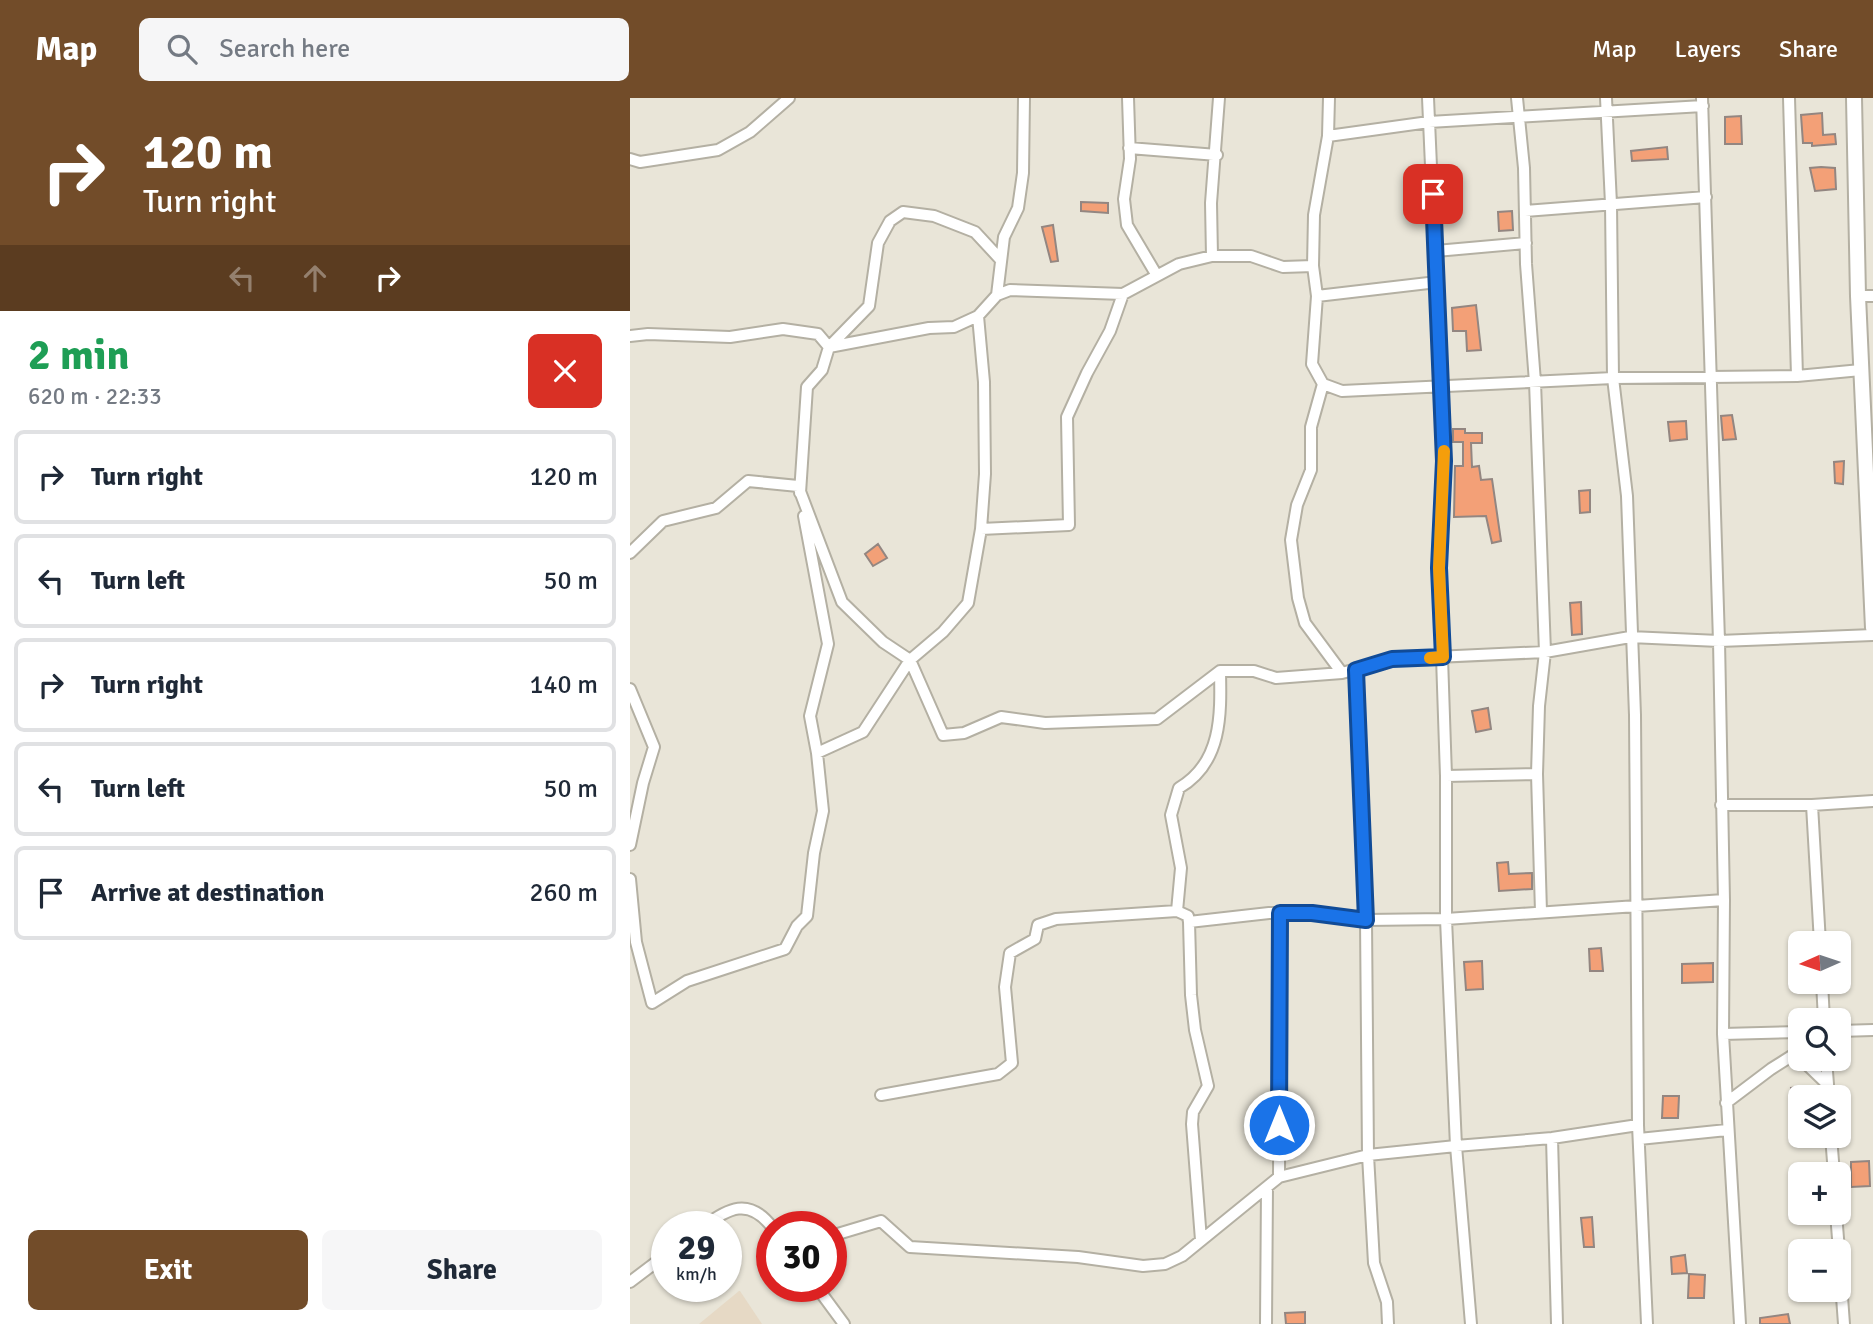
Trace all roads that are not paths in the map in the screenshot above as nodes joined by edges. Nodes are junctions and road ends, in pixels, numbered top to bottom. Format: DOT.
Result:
graph roads {
  1 [pos="789,98"];
  2 [pos="1024,98"];
  3 [pos="1128,98"];
  4 [pos="1219,98"];
  5 [pos="1329,98"];
  6 [pos="1428,98"];
  7 [pos="1517,98"];
  8 [pos="1606,98"];
  9 [pos="1788,98"];
  10 [pos="1854,98"];
  11 [pos="1702,102"];
  12 [pos="1606,112"];
  13 [pos="1519,118"];
  14 [pos="1429,122"];
  15 [pos="1328,136"];
  16 [pos="1129,148"];
  17 [pos="1217,155"];
  18 [pos="630,159"];
  19 [pos="1706,197"];
  20 [pos="1611,204"];
  21 [pos="1525,211"];
  22 [pos="1525,243"];
  23 [pos="1436,251"];
  24 [pos="1212,256"];
  25 [pos="1000,259"];
  26 [pos="1313,266"];
  27 [pos="1156,274"];
  28 [pos="1437,282"];
  29 [pos="1123,294"];
  30 [pos="997,295"];
  31 [pos="1317,296"];
  32 [pos="1866,296"];
  33 [pos="978,316"];
  34 [pos="630,336"];
  35 [pos="829,347"];
  36 [pos="1861,370"];
  37 [pos="1797,376"];
  38 [pos="1613,377"];
  39 [pos="1712,378"];
  40 [pos="1535,382"];
  41 [pos="1322,384"];
  42 [pos="1441,388"];
  43 [pos="1869,463"];
  44 [pos="798,486"];
  45 [pos="981,529"];
  46 [pos="630,552"];
  47 [pos="1873,628"];
  48 [pos="1873,635"];
  49 [pos="1630,638"];
  50 [pos="1718,641"];
  51 [pos="1545,652"];
  52 [pos="1443,657"];
  53 [pos="910,660"];
  54 [pos="1356,670"];
  55 [pos="1220,671"];
  56 [pos="1342,673"];
  57 [pos="630,689"];
  58 [pos="817,752"];
  59 [pos="1537,775"];
  60 [pos="1446,776"];
  61 [pos="1873,801"];
  62 [pos="1721,805"];
  63 [pos="1812,805"];
  64 [pos="630,845"];
  65 [pos="630,878"];
  66 [pos="1724,900"];
  67 [pos="1635,906"];
  68 [pos="1177,911"];
  69 [pos="1541,912"];
  70 [pos="1280,913"];
  71 [pos="1446,919"];
  72 [pos="1366,920"];
  73 [pos="1189,922"];
  74 [pos="1819,931"];
  75 [pos="1873,1030"];
  76 [pos="1851,1031"];
  77 [pos="1788,1032"];
  78 [pos="1723,1034"];
  79 [pos="1788,1061"];
  80 [pos="1812,1071"];
  81 [pos="1823,1085"];
  82 [pos="881,1095"];
  83 [pos="1726,1104"];
  84 [pos="1638,1125"];
  85 [pos="1727,1130"];
  86 [pos="1552,1138"];
  87 [pos="1639,1139"];
  88 [pos="1456,1146"];
  89 [pos="1368,1155"];
  90 [pos="1279,1177"];
  91 [pos="1267,1187"];
  92 [pos="728,1211"];
  93 [pos="756,1213"];
  94 [pos="847,1231"];
  95 [pos="1201,1240"];
  96 [pos="651,1266"];
  97 [pos="630,1282"];
  98 [pos="828,1302"];
  99 [pos="1842,1302"];
  100 [pos="844,1324"];
  101 [pos="1266,1324"];
  102 [pos="1388,1324"];
  103 [pos="1471,1324"];
  104 [pos="1557,1324"];
  105 [pos="1647,1324"];
  106 [pos="1740,1324"];
  107 [pos="1844,1324"];
  1 -- 18 [label="street"];
  2 -- 25 [label="street"];
  3 -- 16 [label="street"];
  4 -- 17 [label="street"];
  5 -- 15 [label="street"];
  6 -- 14 [label="street"];
  7 -- 13 [label="street"];
  8 -- 12 [label="street"];
  9 -- 37 [label="street"];
  10 -- 32 [label="street"];
  11 -- 12 [label="street"];
  11 -- 19 [label="street"];
  12 -- 13 [label="street"];
  12 -- 20 [label="street"];
  13 -- 14 [label="street"];
  13 -- 21 [label="street"];
  14 -- 15 [label="street"];
  14 -- 23 [label="street"];
  15 -- 26 [label="street"];
  16 -- 17 [label="street"];
  16 -- 27 [label="street"];
  17 -- 24 [label="street"];
  19 -- 20 [label="street"];
  19 -- 39 [label="street"];
  20 -- 21 [label="street"];
  20 -- 38 [label="street"];
  21 -- 22 [label="street"];
  22 -- 23 [label="street"];
  22 -- 40 [label="street"];
  23 -- 28 [label="street"];
  24 -- 26 [label="street"];
  24 -- 27 [label="street"];
  25 -- 30 [label="street"];
  25 -- 35 [label="street"];
  26 -- 31 [label="street"];
  27 -- 29 [label="street"];
  28 -- 31 [label="street"];
  28 -- 42 [label="street"];
  29 -- 30 [label="street"];
  29 -- 45 [label="street"];
  30 -- 33 [label="street"];
  31 -- 41 [label="street"];
  32 -- 36 [label="street"];
  33 -- 35 [label="street"];
  33 -- 45 [label="street"];
  34 -- 35 [label="street"];
  35 -- 44 [label="street"];
  36 -- 37 [label="street"];
  36 -- 43 [label="street"];
  37 -- 39 [label="street"];
  38 -- 39 [label="street"];
  38 -- 40 [label="street"];
  38 -- 49 [label="street"];
  39 -- 50 [label="street"];
  40 -- 42 [label="street"];
  40 -- 51 [label="street"];
  41 -- 42 [label="street"];
  41 -- 56 [label="street"];
  42 -- 52 [label="street"];
  43 -- 47 [label="street"];
  44 -- 46 [label="street"];
  44 -- 53 [label="street"];
  44 -- 58 [label="street"];
  45 -- 53 [label="street"];
  48 -- 50 [label="street"];
  49 -- 50 [label="street"];
  49 -- 51 [label="street"];
  49 -- 67 [label="street"];
  50 -- 62 [label="street"];
  51 -- 52 [label="street"];
  51 -- 59 [label="street"];
  52 -- 54 [label="street"];
  52 -- 60 [label="street"];
  53 -- 55 [label="street"];
  53 -- 58 [label="street"];
  54 -- 56 [label="street"];
  54 -- 72 [label="street"];
  55 -- 56 [label="street"];
  55 -- 68 [label="street"];
  57 -- 64 [label="street"];
  58 -- 65 [label="street"];
  59 -- 60 [label="street"];
  59 -- 69 [label="street"];
  60 -- 71 [label="street"];
  61 -- 63 [label="street"];
  62 -- 63 [label="street"];
  62 -- 66 [label="street"];
  63 -- 74 [label="street"];
  66 -- 67 [label="street"];
  66 -- 78 [label="street"];
  67 -- 69 [label="street"];
  67 -- 84 [label="street"];
  68 -- 73 [label="street"];
  68 -- 82 [label="street"];
  69 -- 71 [label="street"];
  70 -- 72 [label="street"];
  70 -- 73 [label="street"];
  70 -- 90 [label="street"];
  71 -- 72 [label="street"];
  71 -- 88 [label="street"];
  72 -- 89 [label="street"];
  73 -- 95 [label="street"];
  75 -- 76 [label="street"];
  77 -- 78 [label="street"];
  78 -- 83 [label="street"];
  79 -- 83 [label="street"];
  80 -- 81 [label="street"];
  83 -- 85 [label="street"];
  84 -- 86 [label="street"];
  84 -- 87 [label="street"];
  85 -- 87 [label="street"];
  85 -- 106 [label="street"];
  86 -- 88 [label="street"];
  86 -- 104 [label="street"];
  87 -- 105 [label="street"];
  88 -- 89 [label="street"];
  88 -- 103 [label="street"];
  89 -- 90 [label="street"];
  89 -- 102 [label="street"];
  90 -- 91 [label="street"];
  91 -- 95 [label="street"];
  91 -- 101 [label="street"];
  92 -- 93 [label="street"];
  94 -- 95 [label="street"];
  96 -- 97 [label="street"];
  98 -- 100 [label="street"];
  99 -- 107 [label="street"];
}
